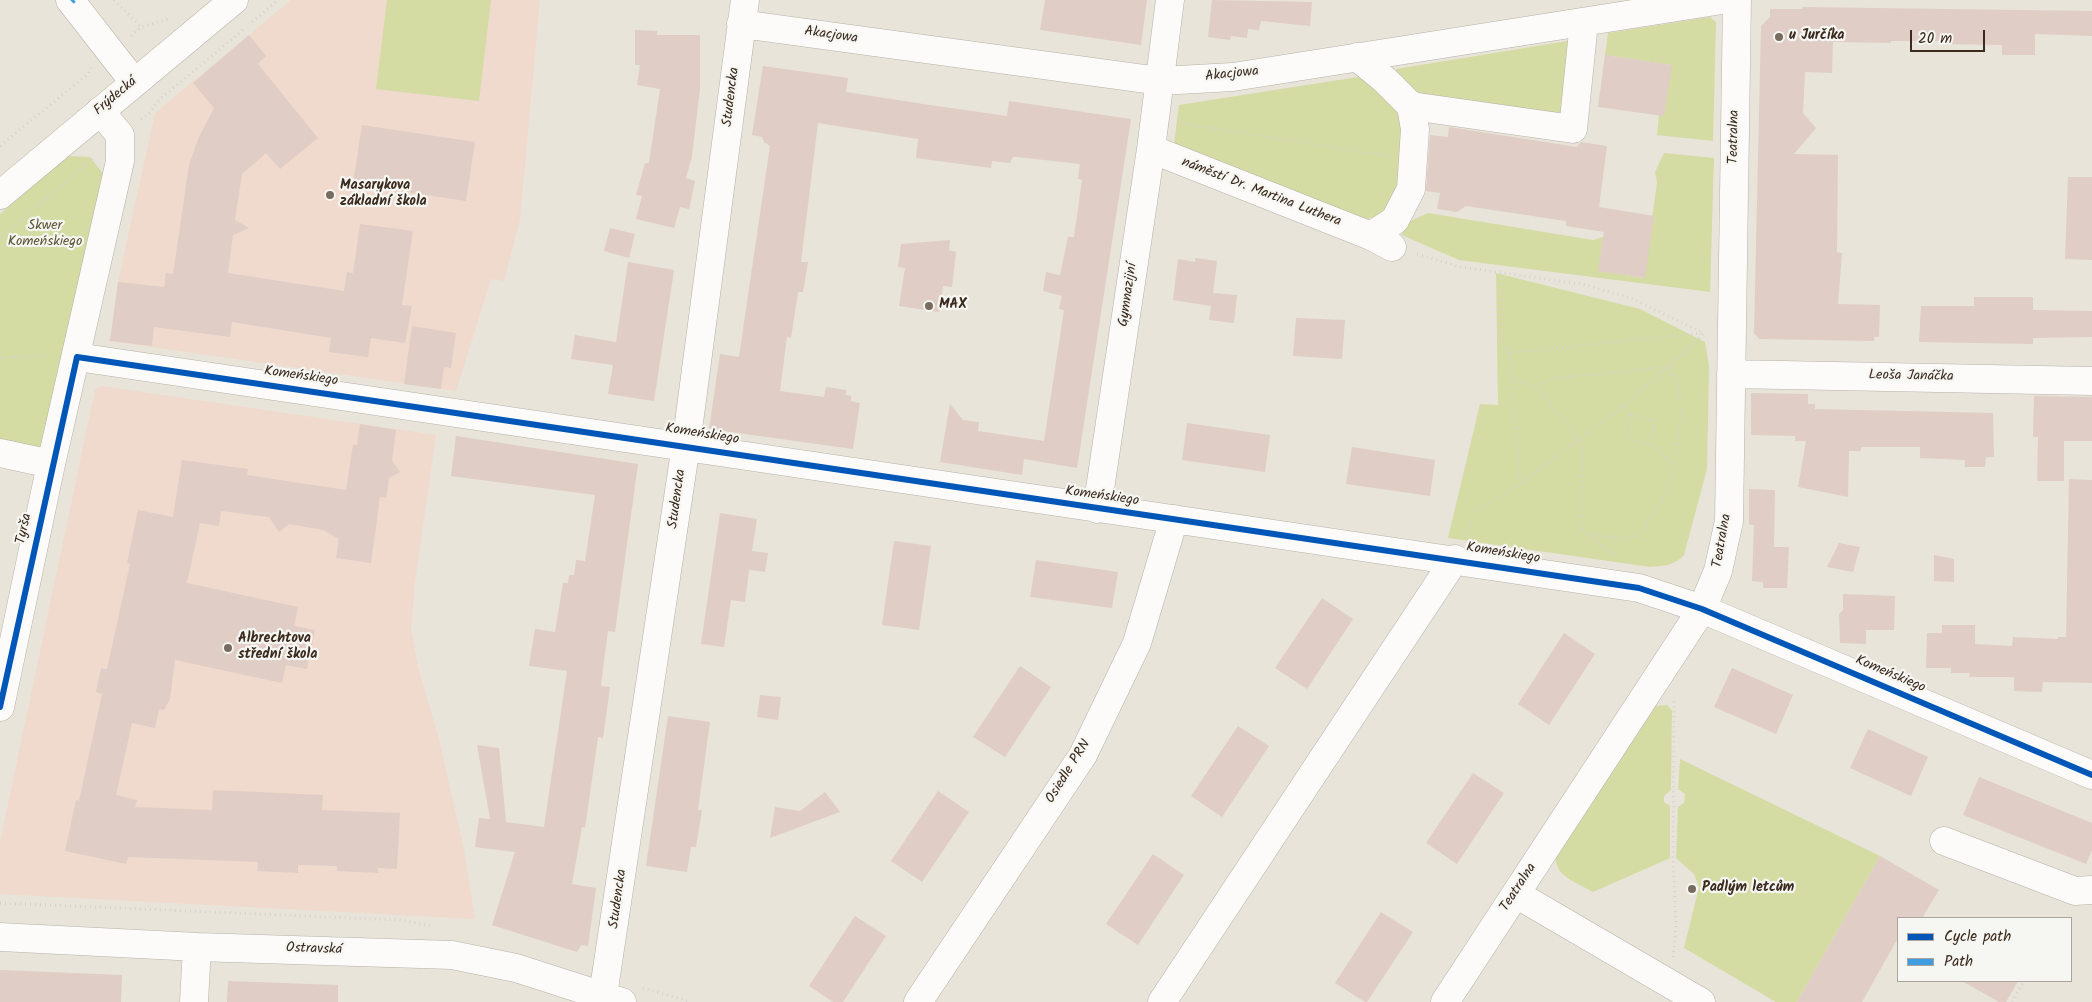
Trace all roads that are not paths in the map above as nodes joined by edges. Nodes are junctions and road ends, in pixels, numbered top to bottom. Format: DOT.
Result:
graph roads {
  1 [pos="234,0"];
  2 [pos="1170,0"];
  3 [pos="1722,0"];
  4 [pos="1737,0"];
  5 [pos="72,1"];
  6 [pos="743,12"];
  7 [pos="1584,22"];
  8 [pos="1357,57"];
  9 [pos="1160,81"];
  10 [pos="134,82"];
  11 [pos="1411,106"];
  12 [pos="100,111"];
  13 [pos="1150,149"];
  14 [pos="0,195"];
  15 [pos="64,356"];
  16 [pos="1731,374"];
  17 [pos="2092,380"];
  18 [pos="686,445"];
  19 [pos="0,453"];
  20 [pos="51,464"];
  21 [pos="1098,509"];
  22 [pos="1174,519"];
  23 [pos="1456,559"];
  24 [pos="1702,608"];
  25 [pos="0,707"];
  26 [pos="2092,775"];
  27 [pos="1944,841"];
  28 [pos="2092,890"];
  29 [pos="1516,894"];
  30 [pos="0,937"];
  31 [pos="197,947"];
  32 [pos="610,1000"];
  33 [pos="194,1002"];
  34 [pos="918,1002"];
  35 [pos="1162,1002"];
  36 [pos="1445,1002"];
  37 [pos="1700,1002"];
  1 -- 10 [label="street, Frýdecká"];
  2 -- 9 [label="street, Gymnazijní"];
  3 -- 7 [label="street, Akacjowa"];
  4 -- 16 [label="street, Teatralna"];
  5 -- 10 [label="street"];
  6 -- 9 [label="street, Akacjowa"];
  6 -- 18 [label="street, Studencka"];
  7 -- 8 [label="street, Akacjowa"];
  7 -- 11 [label="street"];
  8 -- 9 [label="street, Akacjowa"];
  8 -- 11 [label="street"];
  9 -- 13 [label="street, Gymnazijní"];
  10 -- 12 [label="street, Frýdecká"];
  11 -- 13 [label="street, náměstí Dr. Martina Luthera"];
  12 -- 14 [label="street, Frýdecká"];
  12 -- 15 [label="street, Tyrša"];
  13 -- 21 [label="street, Gymnazijní"];
  15 -- 18 [label="street, Komeńskiego"];
  15 -- 20 [label="street, Tyrša"];
  16 -- 17 [label="street, Leoša Janáčka"];
  16 -- 24 [label="street, Teatralna"];
  18 -- 21 [label="street, Komeńskiego"];
  18 -- 32 [label="street, Studencka"];
  19 -- 20 [label="street"];
  20 -- 25 [label="street, Tyrša"];
  21 -- 22 [label="street, Komeńskiego"];
  22 -- 23 [label="street, Komeńskiego"];
  22 -- 34 [label="street, Osiedle PRN"];
  23 -- 24 [label="street, Komeńskiego"];
  23 -- 35 [label="street"];
  24 -- 26 [label="street, Komeńskiego"];
  24 -- 29 [label="street, Teatralna"];
  27 -- 28 [label="street"];
  29 -- 36 [label="street, Teatralna"];
  29 -- 37 [label="street"];
  30 -- 31 [label="street, Ostravská"];
  31 -- 32 [label="street, Ostravská"];
  31 -- 33 [label="street"];
}
